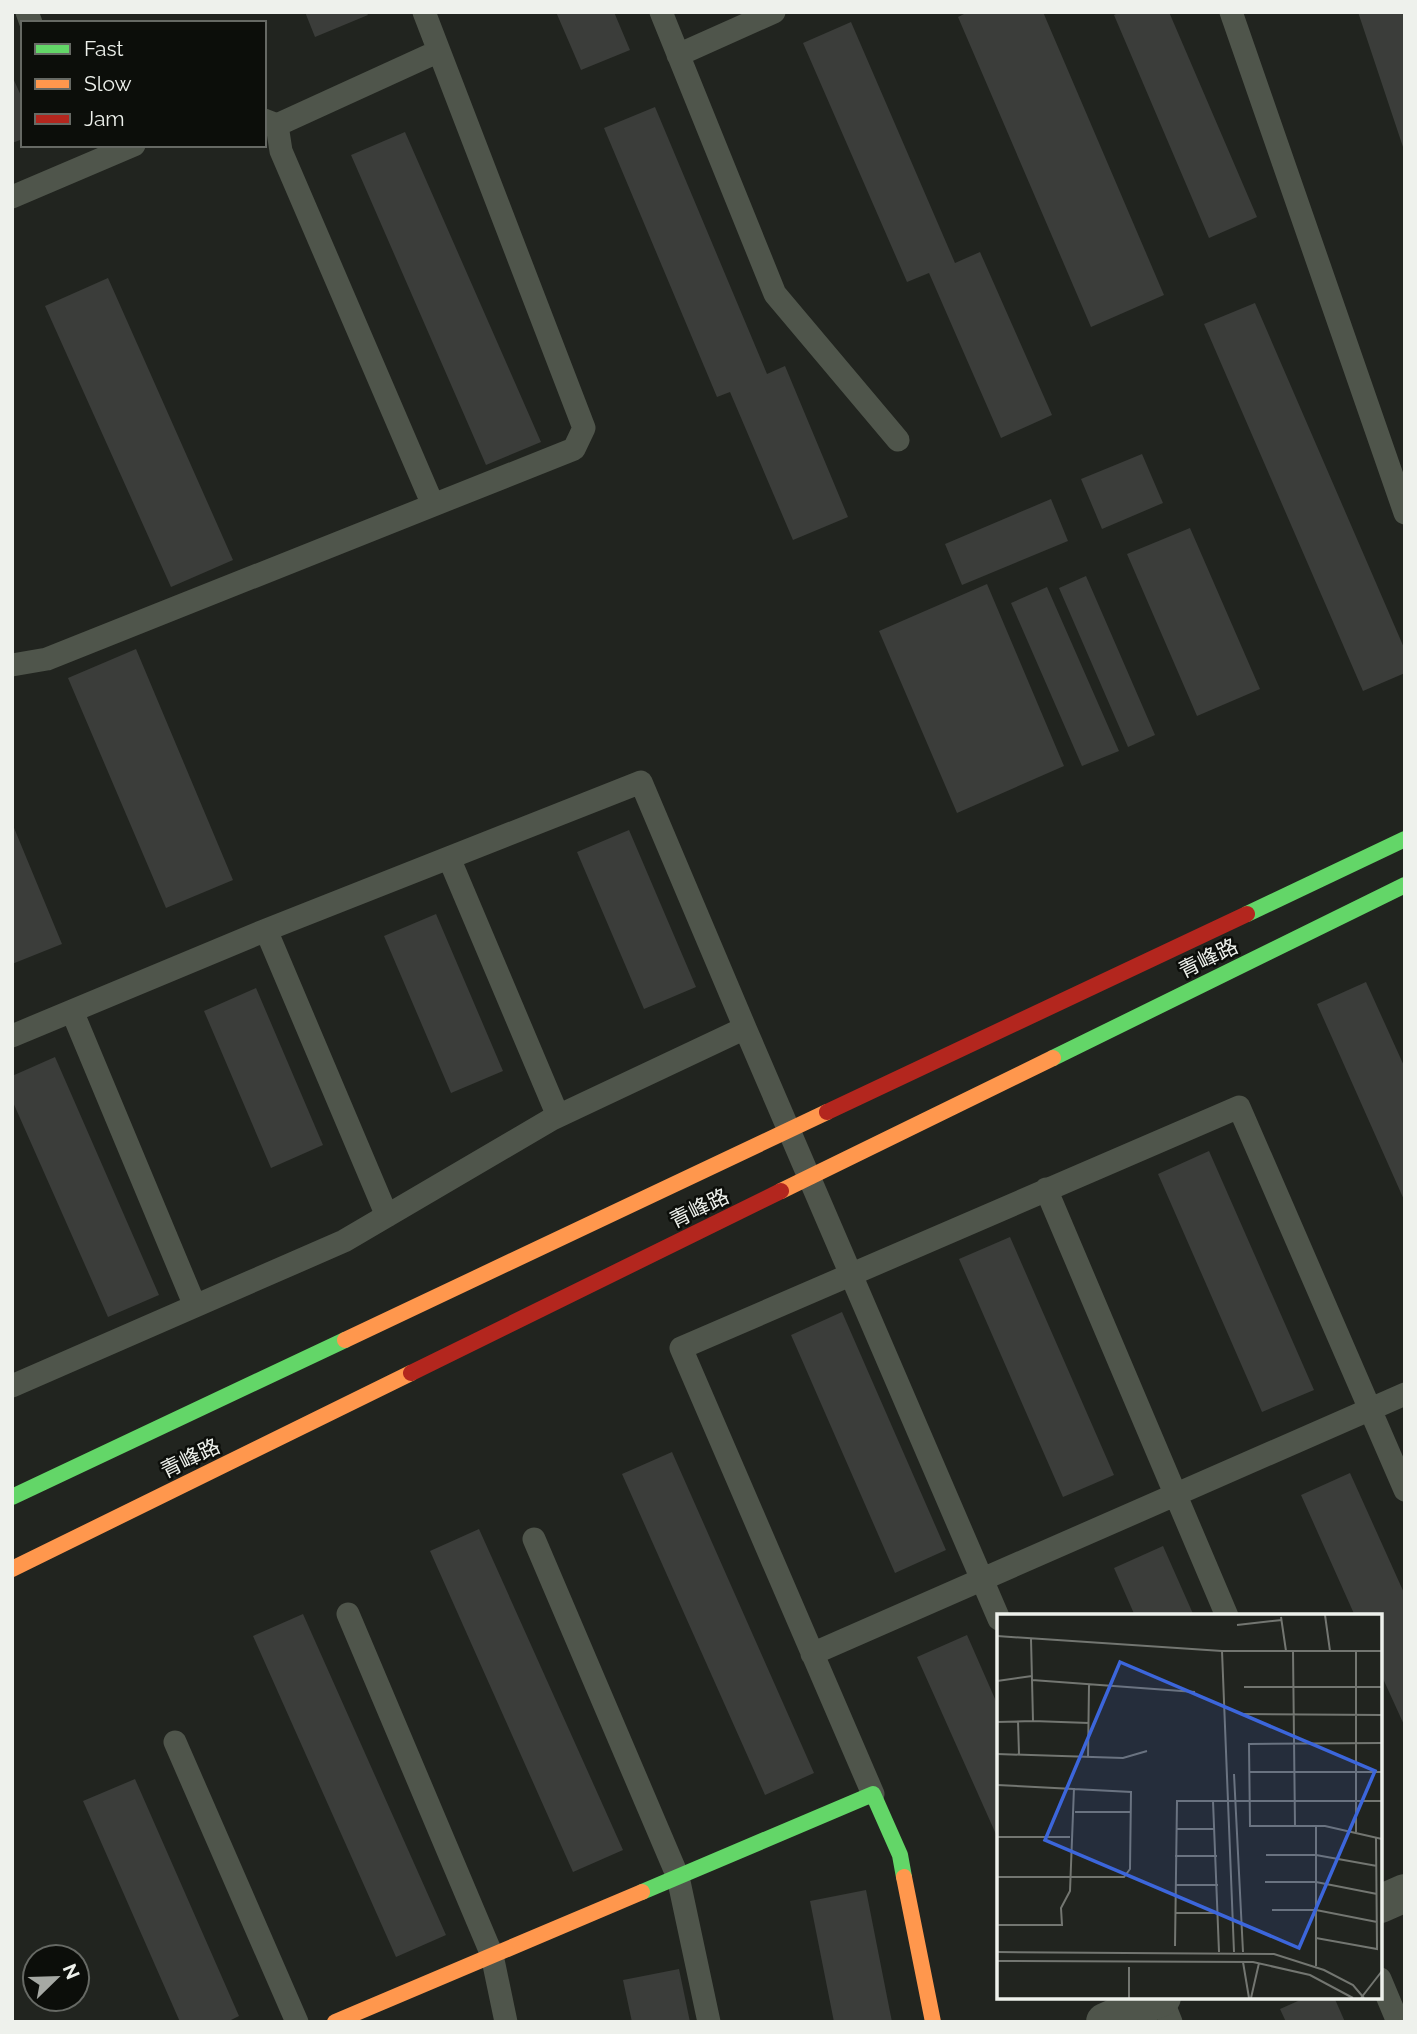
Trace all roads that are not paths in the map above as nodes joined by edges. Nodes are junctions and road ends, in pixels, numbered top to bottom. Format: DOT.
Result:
graph roads {
  1 [pos="424,12"];
  2 [pos="661,12"];
  3 [pos="774,12"];
  4 [pos="1231,12"];
  5 [pos="439,51"];
  6 [pos="678,55"];
  7 [pos="271,123"];
  8 [pos="124,147"];
  9 [pos="88,154"];
  10 [pos="12,197"];
  11 [pos="898,440"];
  12 [pos="433,505"];
  13 [pos="1405,513"];
  14 [pos="12,665"];
  15 [pos="1405,839"];
  16 [pos="449,858"];
  17 [pos="1405,885"];
  18 [pos="266,930"];
  19 [pos="72,1011"];
  20 [pos="745,1028"];
  21 [pos="12,1035"];
  22 [pos="558,1116"];
  23 [pos="1046,1189"];
  24 [pos="387,1216"];
  25 [pos="850,1273"];
  26 [pos="195,1306"];
  27 [pos="12,1386"];
  28 [pos="1405,1394"];
  29 [pos="1370,1409"];
  30 [pos="1405,1490"];
  31 [pos="1175,1494"];
  32 [pos="12,1497"];
  33 [pos="534,1539"];
  34 [pos="12,1569"];
  35 [pos="982,1579"];
  36 [pos="348,1614"];
  37 [pos="997,1614"];
  38 [pos="1226,1614"];
  39 [pos="813,1654"];
  40 [pos="175,1742"];
  41 [pos="873,1794"];
  42 [pos="678,1877"];
  43 [pos="1405,1893"];
  44 [pos="1382,1903"];
  45 [pos="492,1955"];
  46 [pos="1382,1984"];
  47 [pos="1157,1999"];
  48 [pos="1162,1999"];
  49 [pos="297,2022"];
  50 [pos="335,2022"];
  51 [pos="506,2022"];
  52 [pos="709,2022"];
  53 [pos="933,2022"];
  54 [pos="1105,2022"];
  55 [pos="1171,2022"];
  56 [pos="1398,2022"];
  1 -- 5 [label="lane"];
  2 -- 6 [label="lane"];
  3 -- 6 [label="lane"];
  4 -- 13 [label="lane"];
  5 -- 7 [label="lane"];
  5 -- 12 [label="lane"];
  6 -- 11 [label="lane"];
  7 -- 12 [label="lane"];
  8 -- 9 [label="lane"];
  9 -- 10 [label="lane"];
  12 -- 14 [label="lane"];
  15 -- 32 [label="main road, 青峰路"];
  16 -- 18 [label="lane"];
  16 -- 20 [label="lane"];
  16 -- 22 [label="lane"];
  17 -- 34 [label="main road, 青峰路"];
  18 -- 19 [label="lane"];
  18 -- 24 [label="lane"];
  19 -- 21 [label="lane"];
  19 -- 26 [label="lane"];
  20 -- 22 [label="lane"];
  20 -- 25 [label="lane"];
  22 -- 24 [label="lane"];
  23 -- 25 [label="lane"];
  23 -- 29 [label="lane"];
  23 -- 31 [label="lane"];
  24 -- 26 [label="lane"];
  25 -- 35 [label="lane"];
  25 -- 39 [label="lane"];
  26 -- 27 [label="lane"];
  28 -- 29 [label="lane"];
  29 -- 30 [label="lane"];
  29 -- 31 [label="lane"];
  31 -- 35 [label="lane"];
  31 -- 38 [label="lane"];
  33 -- 42 [label="lane"];
  35 -- 37 [label="lane"];
  35 -- 39 [label="lane"];
  36 -- 45 [label="lane"];
  39 -- 41 [label="lane"];
  40 -- 49 [label="lane"];
  41 -- 42 [label="main road"];
  41 -- 53 [label="main road"];
  42 -- 45 [label="main road"];
  42 -- 52 [label="lane"];
  43 -- 44 [label="street"];
  45 -- 50 [label="main road"];
  45 -- 51 [label="lane"];
  46 -- 56 [label="lane"];
  47 -- 54 [label="street"];
  48 -- 55 [label="lane"];
}
